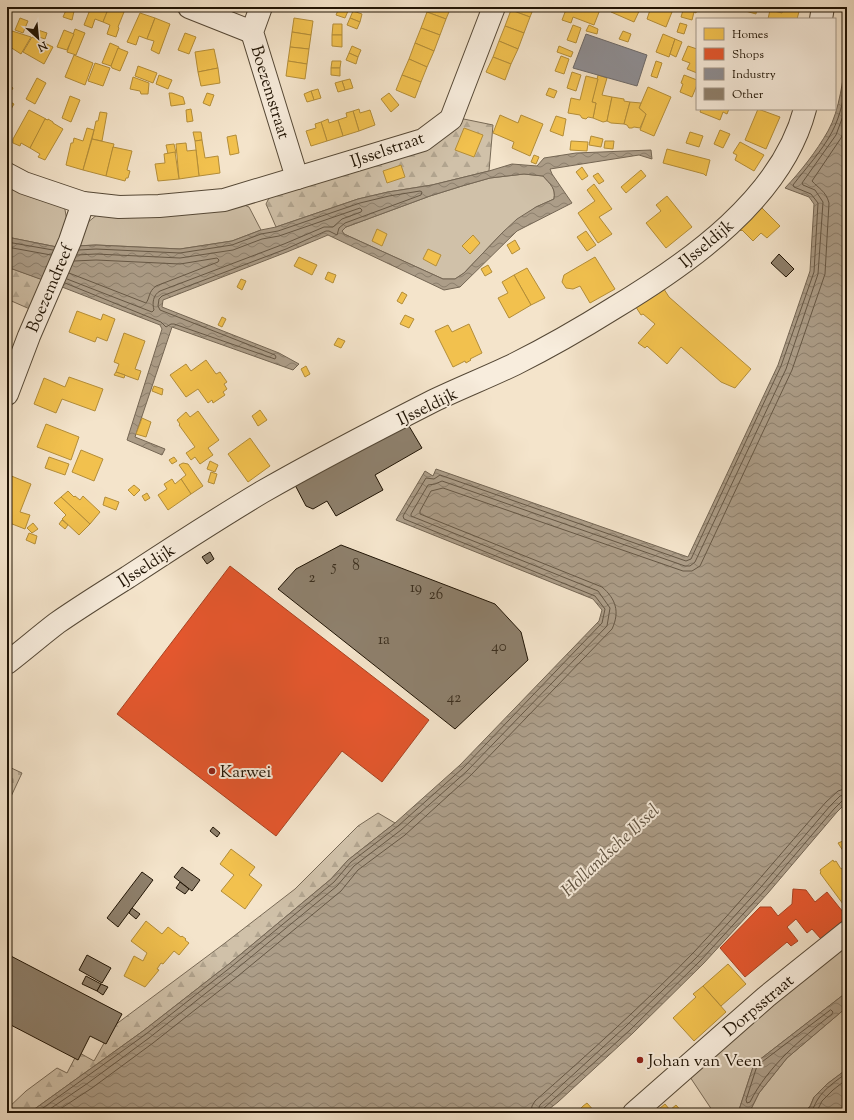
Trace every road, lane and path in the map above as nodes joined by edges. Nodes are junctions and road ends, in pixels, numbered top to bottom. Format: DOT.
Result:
graph roads {
  1 [pos="188,7"];
  2 [pos="261,7"];
  3 [pos="494,7"];
  4 [pos="823,7"];
  5 [pos="821,18"];
  6 [pos="252,32"];
  7 [pos="805,110"];
  8 [pos="7,174"];
  9 [pos="296,178"];
  10 [pos="83,203"];
  11 [pos="7,394"];
  12 [pos="7,663"];
  13 [pos="847,932"];
  14 [pos="634,1113"];
  1 -- 6 [label="street"];
  2 -- 6 [label="street, Boezemstraat"];
  3 -- 9 [label="street, IJsselstraat"];
  4 -- 5 [label="street"];
  6 -- 9 [label="street, Boezemstraat"];
  7 -- 12 [label="street, IJsseldijk"];
  8 -- 10 [label="street, IJsselstraat"];
  9 -- 10 [label="street, IJsselstraat"];
  10 -- 11 [label="street, Boezemdreef"];
  13 -- 14 [label="street, Dorpsstraat"];
}
